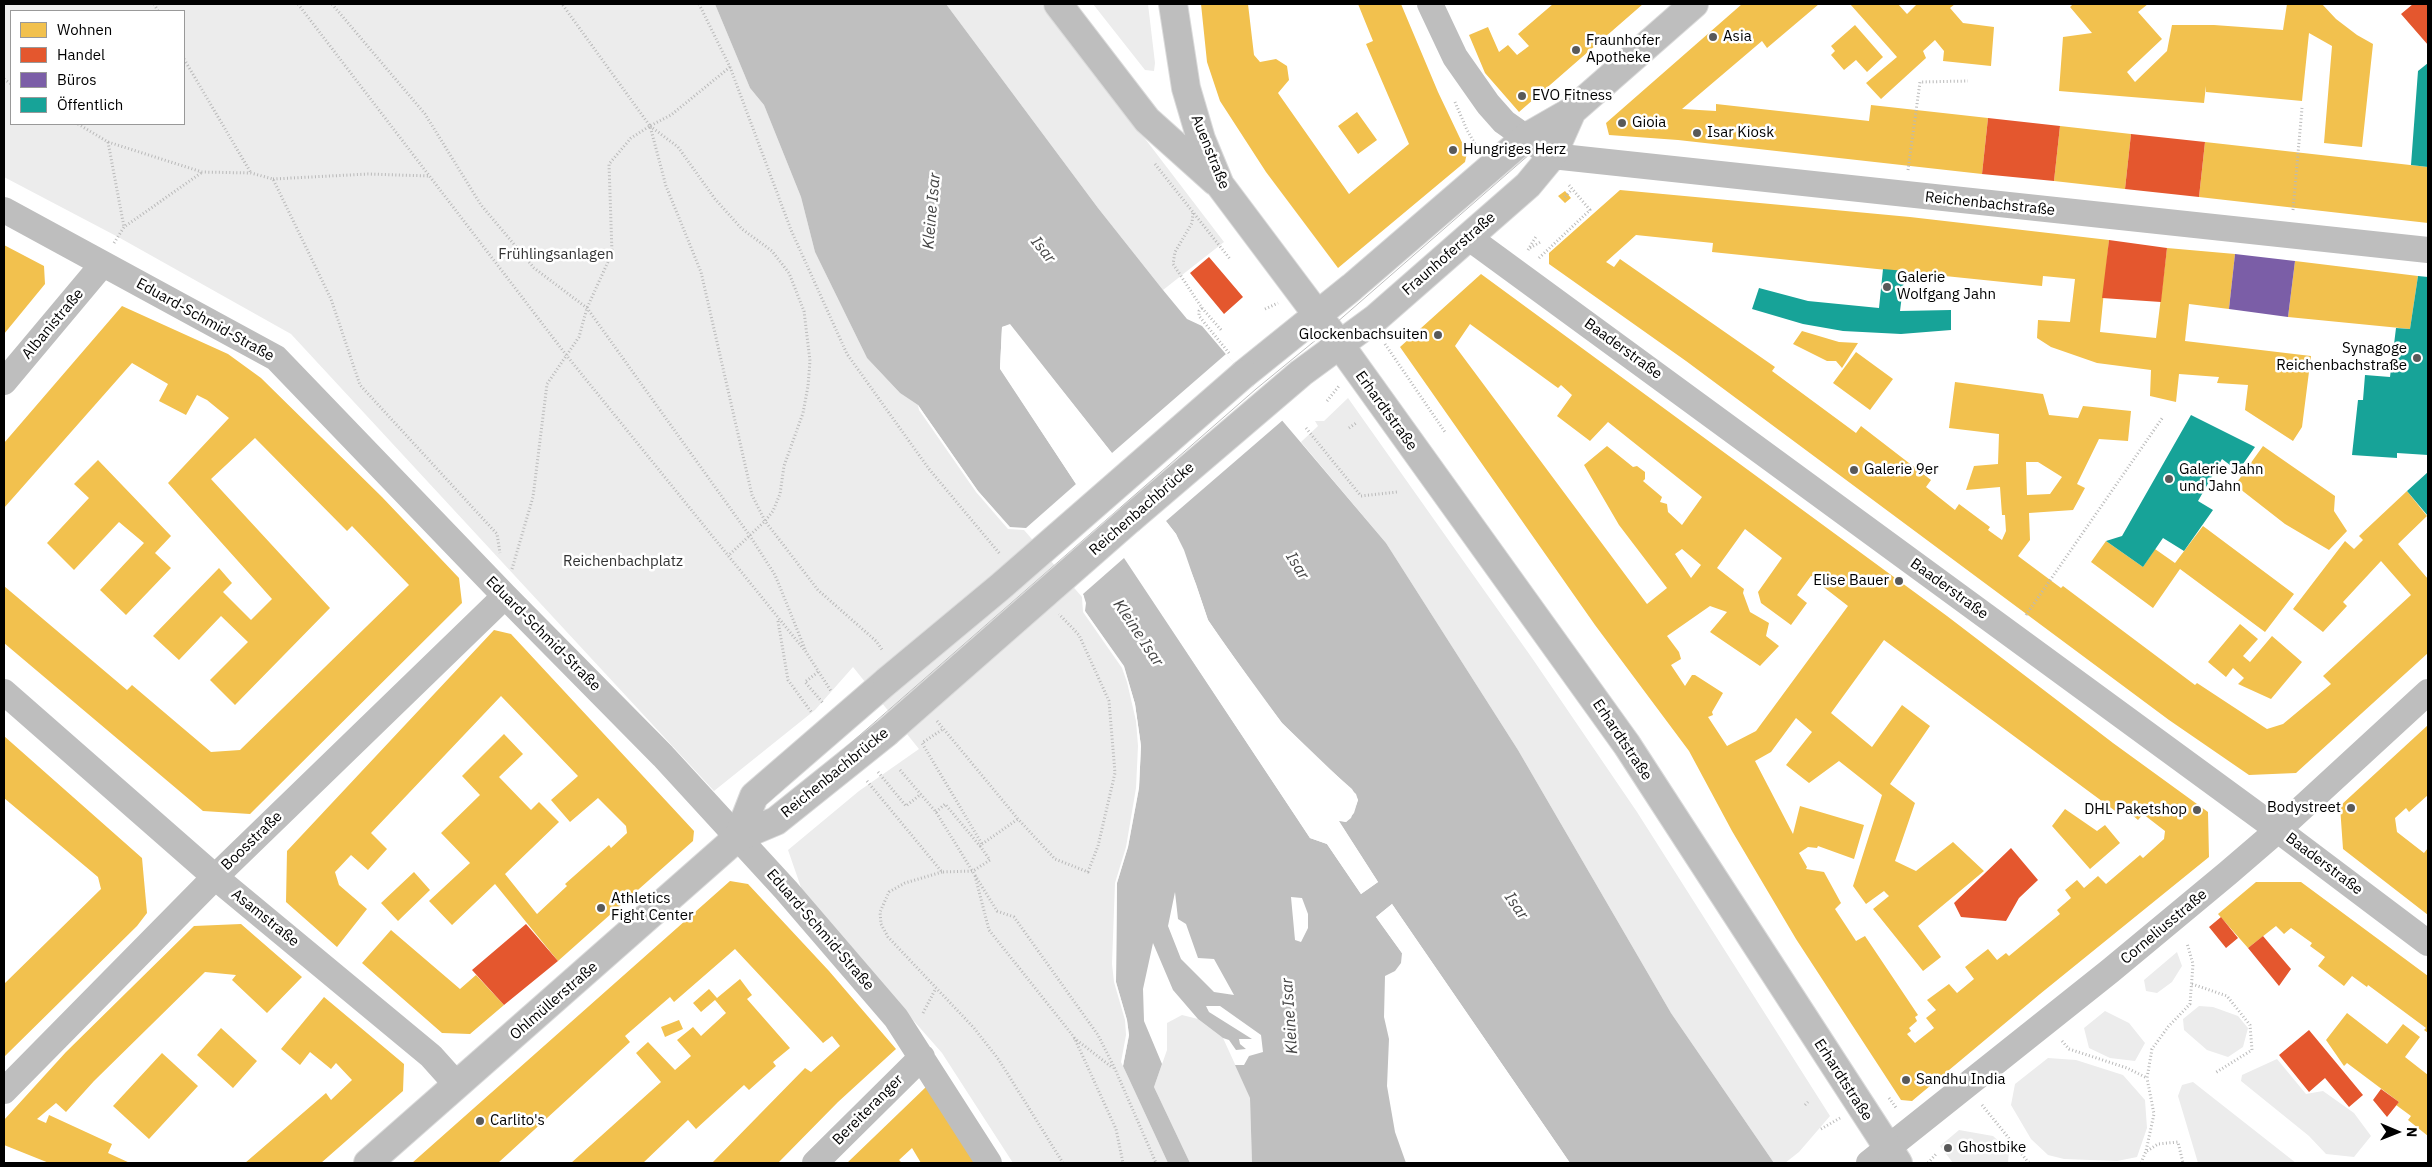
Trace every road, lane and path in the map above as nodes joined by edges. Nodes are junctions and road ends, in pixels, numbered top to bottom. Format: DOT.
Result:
graph roads {
  1 [pos="298,4"];
  2 [pos="332,4"];
  3 [pos="562,4"];
  4 [pos="699,4"];
  5 [pos="1058,4"];
  6 [pos="1173,4"];
  7 [pos="1430,4"];
  8 [pos="1694,4"];
  9 [pos="185,61"];
  10 [pos="730,67"];
  11 [pos="1968,81"];
  12 [pos="2302,108"];
  13 [pos="1572,111"];
  14 [pos="80,125"];
  15 [pos="650,126"];
  16 [pos="1525,138"];
  17 [pos="108,142"];
  18 [pos="1552,156"];
  19 [pos="202,172"];
  20 [pos="251,173"];
  21 [pos="1908,175"];
  22 [pos="429,176"];
  23 [pos="273,179"];
  24 [pos="1220,185"];
  25 [pos="1572,189"];
  26 [pos="1565,196"];
  27 [pos="4,210"];
  28 [pos="2292,215"];
  29 [pos="124,227"];
  30 [pos="791,230"];
  31 [pos="1537,235"];
  32 [pos="1468,238"];
  33 [pos="1542,241"];
  34 [pos="2428,250"];
  35 [pos="1230,259"];
  36 [pos="102,265"];
  37 [pos="587,308"];
  38 [pos="1202,308"];
  39 [pos="1328,330"];
  40 [pos="1222,331"];
  41 [pos="1385,337"];
  42 [pos="568,356"];
  43 [pos="1239,367"];
  44 [pos="4,382"];
  45 [pos="2163,417"];
  46 [pos="1356,423"];
  47 [pos="1306,428"];
  48 [pos="1349,428"];
  49 [pos="1445,432"];
  50 [pos="1397,492"];
  51 [pos="765,521"];
  52 [pos="750,536"];
  53 [pos="728,556"];
  54 [pos="505,596"];
  55 [pos="2023,619"];
  56 [pos="778,620"];
  57 [pos="806,652"];
  58 [pos="887,656"];
  59 [pos="818,672"];
  60 [pos="831,691"];
  61 [pos="4,692"];
  62 [pos="2428,692"];
  63 [pos="824,705"];
  64 [pos="932,714"];
  65 [pos="814,715"];
  66 [pos="943,729"];
  67 [pos="873,765"];
  68 [pos="976,769"];
  69 [pos="900,770"];
  70 [pos="862,775"];
  71 [pos="921,794"];
  72 [pos="936,812"];
  73 [pos="1018,819"];
  74 [pos="2278,830"];
  75 [pos="738,837"];
  76 [pos="981,845"];
  77 [pos="973,871"];
  78 [pos="942,872"];
  79 [pos="215,876"];
  80 [pos="2187,943"];
  81 [pos="2428,943"];
  82 [pos="2192,984"];
  83 [pos="1074,1037"];
  84 [pos="2062,1041"];
  85 [pos="922,1057"];
  86 [pos="1116,1069"];
  87 [pos="2215,1072"];
  88 [pos="2147,1078"];
  89 [pos="457,1085"];
  90 [pos="4,1091"];
  91 [pos="1982,1104"];
  92 [pos="2146,1151"];
  93 [pos="1936,1154"];
  94 [pos="1885,1158"];
  95 [pos="368,1163"];
  96 [pos="815,1163"];
  97 [pos="989,1163"];
  98 [pos="1063,1163"];
  99 [pos="1124,1163"];
  100 [pos="1156,1163"];
  101 [pos="1928,1163"];
  102 [pos="2029,1163"];
  103 [pos="2141,1163"];
  104 [pos="2183,1163"];
  1 -- 22 [label="path"];
  2 -- 37 [label="path"];
  3 -- 15 [label="path"];
  4 -- 10 [label="path"];
  5 -- 24 [label="main road"];
  6 -- 24 [label="main road, Auenstraße"];
  7 -- 16 [label="street"];
  8 -- 13 [label="main road, Fraunhoferstraße"];
  9 -- 20 [label="path"];
  10 -- 15 [label="path"];
  10 -- 30 [label="path"];
  11 -- 21 [label="path"];
  12 -- 28 [label="path"];
  13 -- 16 [label="main road, Fraunhoferstraße"];
  13 -- 18 [label="main road, Fraunhoferstraße"];
  14 -- 17 [label="path"];
  15 -- 37 [label="path"];
  15 -- 51 [label="path"];
  15 -- 51 [label="path"];
  16 -- 18 [label="street"];
  16 -- 39 [label="main road, Fraunhoferstraße"];
  17 -- 19 [label="path"];
  17 -- 29 [label="path"];
  18 -- 32 [label="main road, Fraunhoferstraße"];
  18 -- 34 [label="street, Reichenbachstraße"];
  19 -- 20 [label="path"];
  19 -- 29 [label="path"];
  20 -- 23 [label="path"];
  22 -- 23 [label="path"];
  22 -- 42 [label="path"];
  23 -- 54 [label="path"];
  24 -- 39 [label="main road, Auenstraße"];
  25 -- 26 [label="path"];
  27 -- 36 [label="street, Eduard-Schmid-Straße"];
  29 -- 36 [label="path"];
  31 -- 33 [label="path"];
  32 -- 39 [label="main road, Fraunhoferstraße"];
  32 -- 74 [label="street, Baaderstraße"];
  35 -- 38 [label="path"];
  36 -- 44 [label="street, Albanistraße"];
  36 -- 54 [label="street, Eduard-Schmid-Straße"];
  37 -- 42 [label="path"];
  37 -- 52 [label="path"];
  38 -- 40 [label="path"];
  38 -- 43 [label="path"];
  39 -- 43 [label="main road"];
  39 -- 75 [label="main road, Reichenbachbrücke, bridge"];
  39 -- 94 [label="main road, Erhardtstraße"];
  41 -- 49 [label="path"];
  42 -- 53 [label="path"];
  42 -- 54 [label="path"];
  43 -- 75 [label="main road, bridge"];
  45 -- 55 [label="path"];
  46 -- 48 [label="path"];
  47 -- 50 [label="path"];
  51 -- 52 [label="path"];
  51 -- 58 [label="path"];
  52 -- 53 [label="path"];
  52 -- 57 [label="path"];
  53 -- 56 [label="path"];
  54 -- 75 [label="street, Eduard-Schmid-Straße"];
  54 -- 79 [label="street, Boosstraße"];
  56 -- 57 [label="path"];
  56 -- 65 [label="path"];
  57 -- 59 [label="path"];
  59 -- 60 [label="path"];
  59 -- 63 [label="path"];
  61 -- 79 [label="street, Asamstraße"];
  62 -- 74 [label="street, Corneliusstraße"];
  64 -- 66 [label="path"];
  66 -- 68 [label="path"];
  66 -- 76 [label="path"];
  67 -- 71 [label="path"];
  69 -- 71 [label="path"];
  70 -- 78 [label="path"];
  71 -- 72 [label="path"];
  72 -- 76 [label="path"];
  72 -- 77 [label="path"];
  73 -- 76 [label="path"];
  74 -- 81 [label="street, Baaderstraße"];
  74 -- 94 [label="street, Corneliusstraße"];
  75 -- 85 [label="street, Eduard-Schmid-Straße"];
  75 -- 89 [label="main road, Ohlmüllerstraße"];
  76 -- 77 [label="path"];
  77 -- 78 [label="path"];
  77 -- 83 [label="path"];
  77 -- 86 [label="path"];
  78 -- 98 [label="path"];
  79 -- 89 [label="street, Asamstraße"];
  79 -- 90 [label="street, Boosstraße"];
  80 -- 82 [label="path"];
  82 -- 87 [label="path"];
  82 -- 88 [label="path"];
  83 -- 86 [label="path"];
  83 -- 99 [label="path"];
  84 -- 88 [label="path"];
  85 -- 96 [label="street, Bereiteranger"];
  85 -- 97 [label="street, Eduard-Schmid-Straße"];
  86 -- 100 [label="path"];
  88 -- 92 [label="path"];
  89 -- 95 [label="main road, Ohlmüllerstraße"];
  91 -- 102 [label="path"];
  92 -- 103 [label="path"];
  92 -- 104 [label="path"];
  93 -- 101 [label="path"];
}
